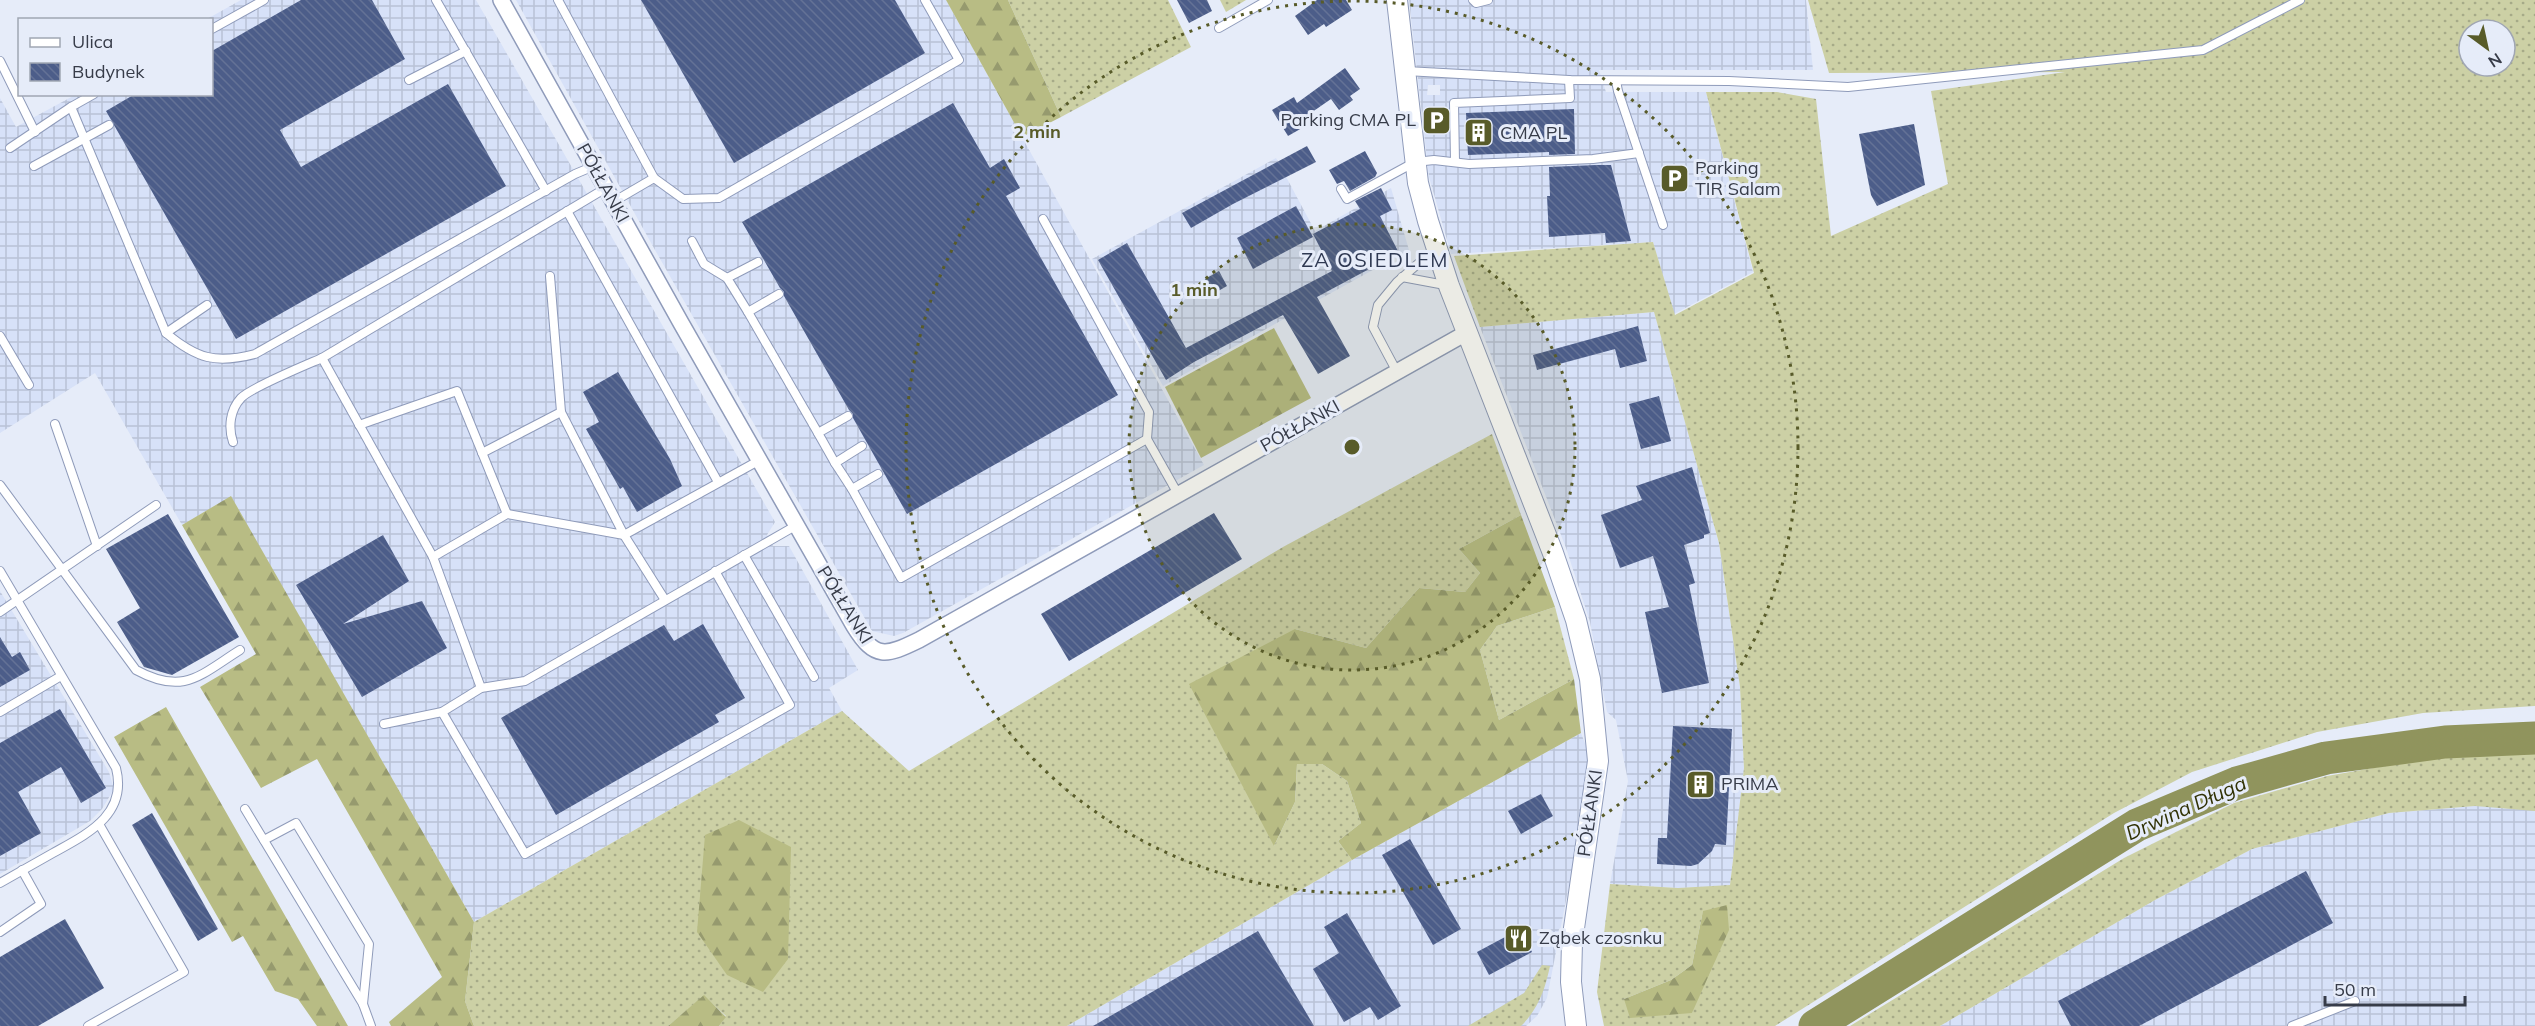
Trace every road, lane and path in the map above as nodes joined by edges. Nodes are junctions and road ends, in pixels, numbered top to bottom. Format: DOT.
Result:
graph roads {
  1 [pos="264,0"];
  2 [pos="436,0"];
  3 [pos="501,0"];
  4 [pos="558,0"];
  5 [pos="925,0"];
  6 [pos="1268,0"];
  7 [pos="1397,0"];
  8 [pos="1473,0"];
  9 [pos="1488,0"];
  10 [pos="2300,0"];
  11 [pos="213,28"];
  12 [pos="1219,28"];
  13 [pos="466,51"];
  14 [pos="0,61"];
  15 [pos="1405,70"];
  16 [pos="409,80"];
  17 [pos="1569,80"];
  18 [pos="1617,81"];
  19 [pos="90,96"];
  20 [pos="71,107"];
  21 [pos="109,125"];
  22 [pos="35,132"];
  23 [pos="84,139"];
  24 [pos="10,148"];
  25 [pos="1639,153"];
  26 [pos="1415,162"];
  27 [pos="1455,162"];
  28 [pos="34,166"];
  29 [pos="594,166"];
  30 [pos="654,178"];
  31 [pos="1341,189"];
  32 [pos="546,191"];
  33 [pos="610,195"];
  34 [pos="567,211"];
  35 [pos="1043,219"];
  36 [pos="1663,225"];
  37 [pos="692,241"];
  38 [pos="1436,248"];
  39 [pos="758,262"];
  40 [pos="550,276"];
  41 [pos="1402,277"];
  42 [pos="726,278"];
  43 [pos="1449,286"];
  44 [pos="779,294"];
  45 [pos="207,305"];
  46 [pos="748,312"];
  47 [pos="1468,332"];
  48 [pos="166,333"];
  49 [pos="0,336"];
  50 [pos="322,358"];
  51 [pos="1397,372"];
  52 [pos="29,385"];
  53 [pos="561,412"];
  54 [pos="848,416"];
  55 [pos="55,424"];
  56 [pos="359,424"];
  57 [pos="818,433"];
  58 [pos="1147,439"];
  59 [pos="233,442"];
  60 [pos="862,446"];
  61 [pos="482,453"];
  62 [pos="760,460"];
  63 [pos="835,463"];
  64 [pos="878,474"];
  65 [pos="718,482"];
  66 [pos="0,485"];
  67 [pos="852,489"];
  68 [pos="1178,494"];
  69 [pos="156,505"];
  70 [pos="507,514"];
  71 [pos="797,525"];
  72 [pos="624,535"];
  73 [pos="97,546"];
  74 [pos="744,555"];
  75 [pos="433,557"];
  76 [pos="61,570"];
  77 [pos="0,571"];
  78 [pos="715,571"];
  79 [pos="665,600"];
  80 [pos="17,601"];
  81 [pos="0,612"];
  82 [pos="240,650"];
  83 [pos="61,676"];
  84 [pos="814,677"];
  85 [pos="481,688"];
  86 [pos="0,712"];
  87 [pos="442,712"];
  88 [pos="384,724"];
  89 [pos="245,809"];
  90 [pos="99,824"];
  91 [pos="264,840"];
  92 [pos="22,870"];
  93 [pos="0,883"];
  94 [pos="0,932"];
  95 [pos="2355,1001"];
  96 [pos="363,1004"];
  97 [pos="103,1022"];
  98 [pos="87,1026"];
  99 [pos="371,1026"];
  100 [pos="1576,1026"];
  101 [pos="2292,1026"];
  1 -- 11 [label="lane"];
  2 -- 13 [label="lane"];
  3 -- 29 [label="street, PÓŁŁANKI"];
  4 -- 30 [label="lane"];
  5 -- 30 [label="lane"];
  6 -- 12 [label="lane"];
  7 -- 15 [label="street, PÓŁŁANKI"];
  8 -- 9 [label="lane"];
  10 -- 18 [label="lane"];
  13 -- 16 [label="lane"];
  13 -- 32 [label="lane"];
  14 -- 22 [label="lane"];
  15 -- 17 [label="lane"];
  15 -- 26 [label="street, PÓŁŁANKI"];
  17 -- 18 [label="lane"];
  17 -- 27 [label="lane"];
  18 -- 25 [label="lane"];
  19 -- 20 [label="lane"];
  20 -- 22 [label="lane"];
  20 -- 23 [label="lane"];
  21 -- 23 [label="lane"];
  22 -- 24 [label="lane"];
  23 -- 28 [label="lane"];
  23 -- 48 [label="lane"];
  25 -- 27 [label="lane"];
  25 -- 36 [label="lane"];
  26 -- 27 [label="lane"];
  26 -- 31 [label="lane"];
  26 -- 38 [label="street, PÓŁŁANKI"];
  29 -- 32 [label="lane"];
  29 -- 33 [label="street, PÓŁŁANKI"];
  30 -- 33 [label="lane"];
  32 -- 48 [label="lane"];
  33 -- 34 [label="lane"];
  33 -- 62 [label="street, PÓŁŁANKI"];
  34 -- 50 [label="lane"];
  34 -- 65 [label="lane"];
  35 -- 58 [label="lane"];
  37 -- 42 [label="lane"];
  38 -- 41 [label="lane"];
  38 -- 43 [label="street, PÓŁŁANKI"];
  39 -- 42 [label="lane"];
  40 -- 53 [label="lane"];
  41 -- 43 [label="lane"];
  41 -- 51 [label="lane"];
  42 -- 46 [label="lane"];
  43 -- 47 [label="street, PÓŁŁANKI"];
  44 -- 46 [label="lane"];
  45 -- 48 [label="lane"];
  46 -- 57 [label="lane"];
  47 -- 51 [label="street, PÓŁŁANKI"];
  47 -- 100 [label="street, PÓŁŁANKI"];
  49 -- 52 [label="lane"];
  50 -- 56 [label="lane"];
  50 -- 59 [label="lane"];
  51 -- 68 [label="street, PÓŁŁANKI"];
  53 -- 61 [label="lane"];
  53 -- 72 [label="lane"];
  54 -- 57 [label="lane"];
  55 -- 73 [label="lane"];
  56 -- 61 [label="lane"];
  56 -- 75 [label="lane"];
  57 -- 63 [label="lane"];
  58 -- 67 [label="lane"];
  58 -- 68 [label="lane"];
  60 -- 63 [label="lane"];
  61 -- 70 [label="lane"];
  62 -- 65 [label="lane"];
  62 -- 71 [label="street, PÓŁŁANKI"];
  63 -- 67 [label="lane"];
  64 -- 67 [label="lane"];
  65 -- 72 [label="lane"];
  66 -- 76 [label="lane"];
  68 -- 71 [label="street, PÓŁŁANKI"];
  69 -- 73 [label="lane"];
  70 -- 72 [label="lane"];
  70 -- 75 [label="lane"];
  71 -- 74 [label="lane"];
  72 -- 79 [label="lane"];
  73 -- 76 [label="lane"];
  74 -- 78 [label="lane"];
  74 -- 84 [label="lane"];
  75 -- 85 [label="lane"];
  76 -- 80 [label="lane"];
  76 -- 82 [label="lane"];
  77 -- 80 [label="lane"];
  78 -- 79 [label="lane"];
  78 -- 87 [label="lane"];
  79 -- 85 [label="lane"];
  80 -- 81 [label="lane"];
  80 -- 83 [label="lane"];
  83 -- 86 [label="lane"];
  83 -- 90 [label="lane"];
  85 -- 87 [label="lane"];
  87 -- 88 [label="lane"];
  89 -- 91 [label="lane"];
  90 -- 92 [label="lane"];
  90 -- 97 [label="lane"];
  91 -- 96 [label="lane"];
  91 -- 96 [label="lane"];
  92 -- 93 [label="lane"];
  92 -- 94 [label="lane"];
  95 -- 101 [label="lane"];
  96 -- 99 [label="lane"];
  97 -- 98 [label="lane"];
}
